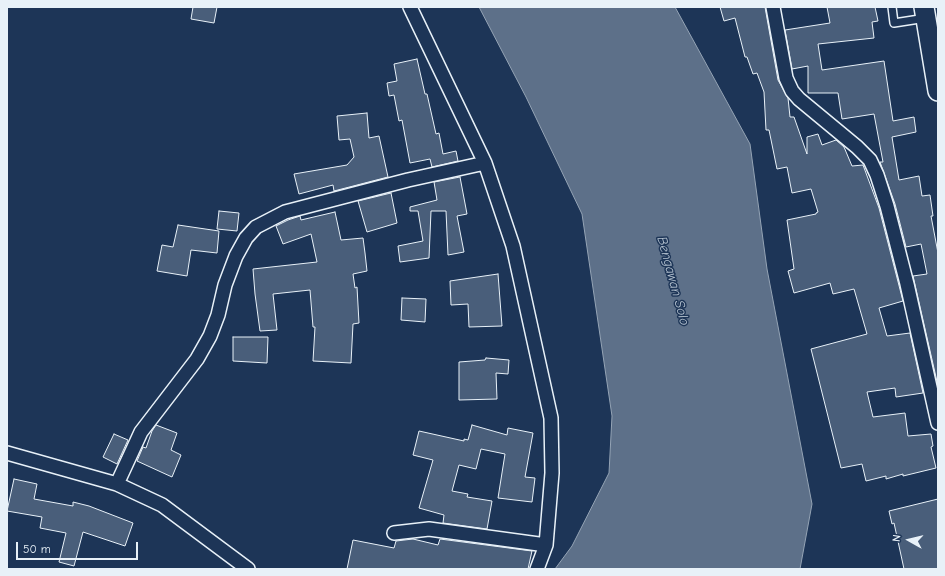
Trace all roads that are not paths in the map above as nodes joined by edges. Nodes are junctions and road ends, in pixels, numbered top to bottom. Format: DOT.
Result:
graph roads {
  1 [pos="410,7"];
  2 [pos="773,7"];
  3 [pos="892,7"];
  4 [pos="925,12"];
  5 [pos="938,91"];
  6 [pos="485,162"];
  7 [pos="938,423"];
  8 [pos="7,453"];
  9 [pos="117,484"];
  10 [pos="394,533"];
  11 [pos="546,545"];
  12 [pos="248,569"];
  13 [pos="537,569"];
  1 -- 6 [label="street"];
  2 -- 7 [label="street"];
  3 -- 4 [label="lane"];
  4 -- 5 [label="street"];
  6 -- 9 [label="street"];
  6 -- 11 [label="street"];
  8 -- 9 [label="street"];
  9 -- 12 [label="street"];
  10 -- 11 [label="street"];
  11 -- 13 [label="street"];
}
